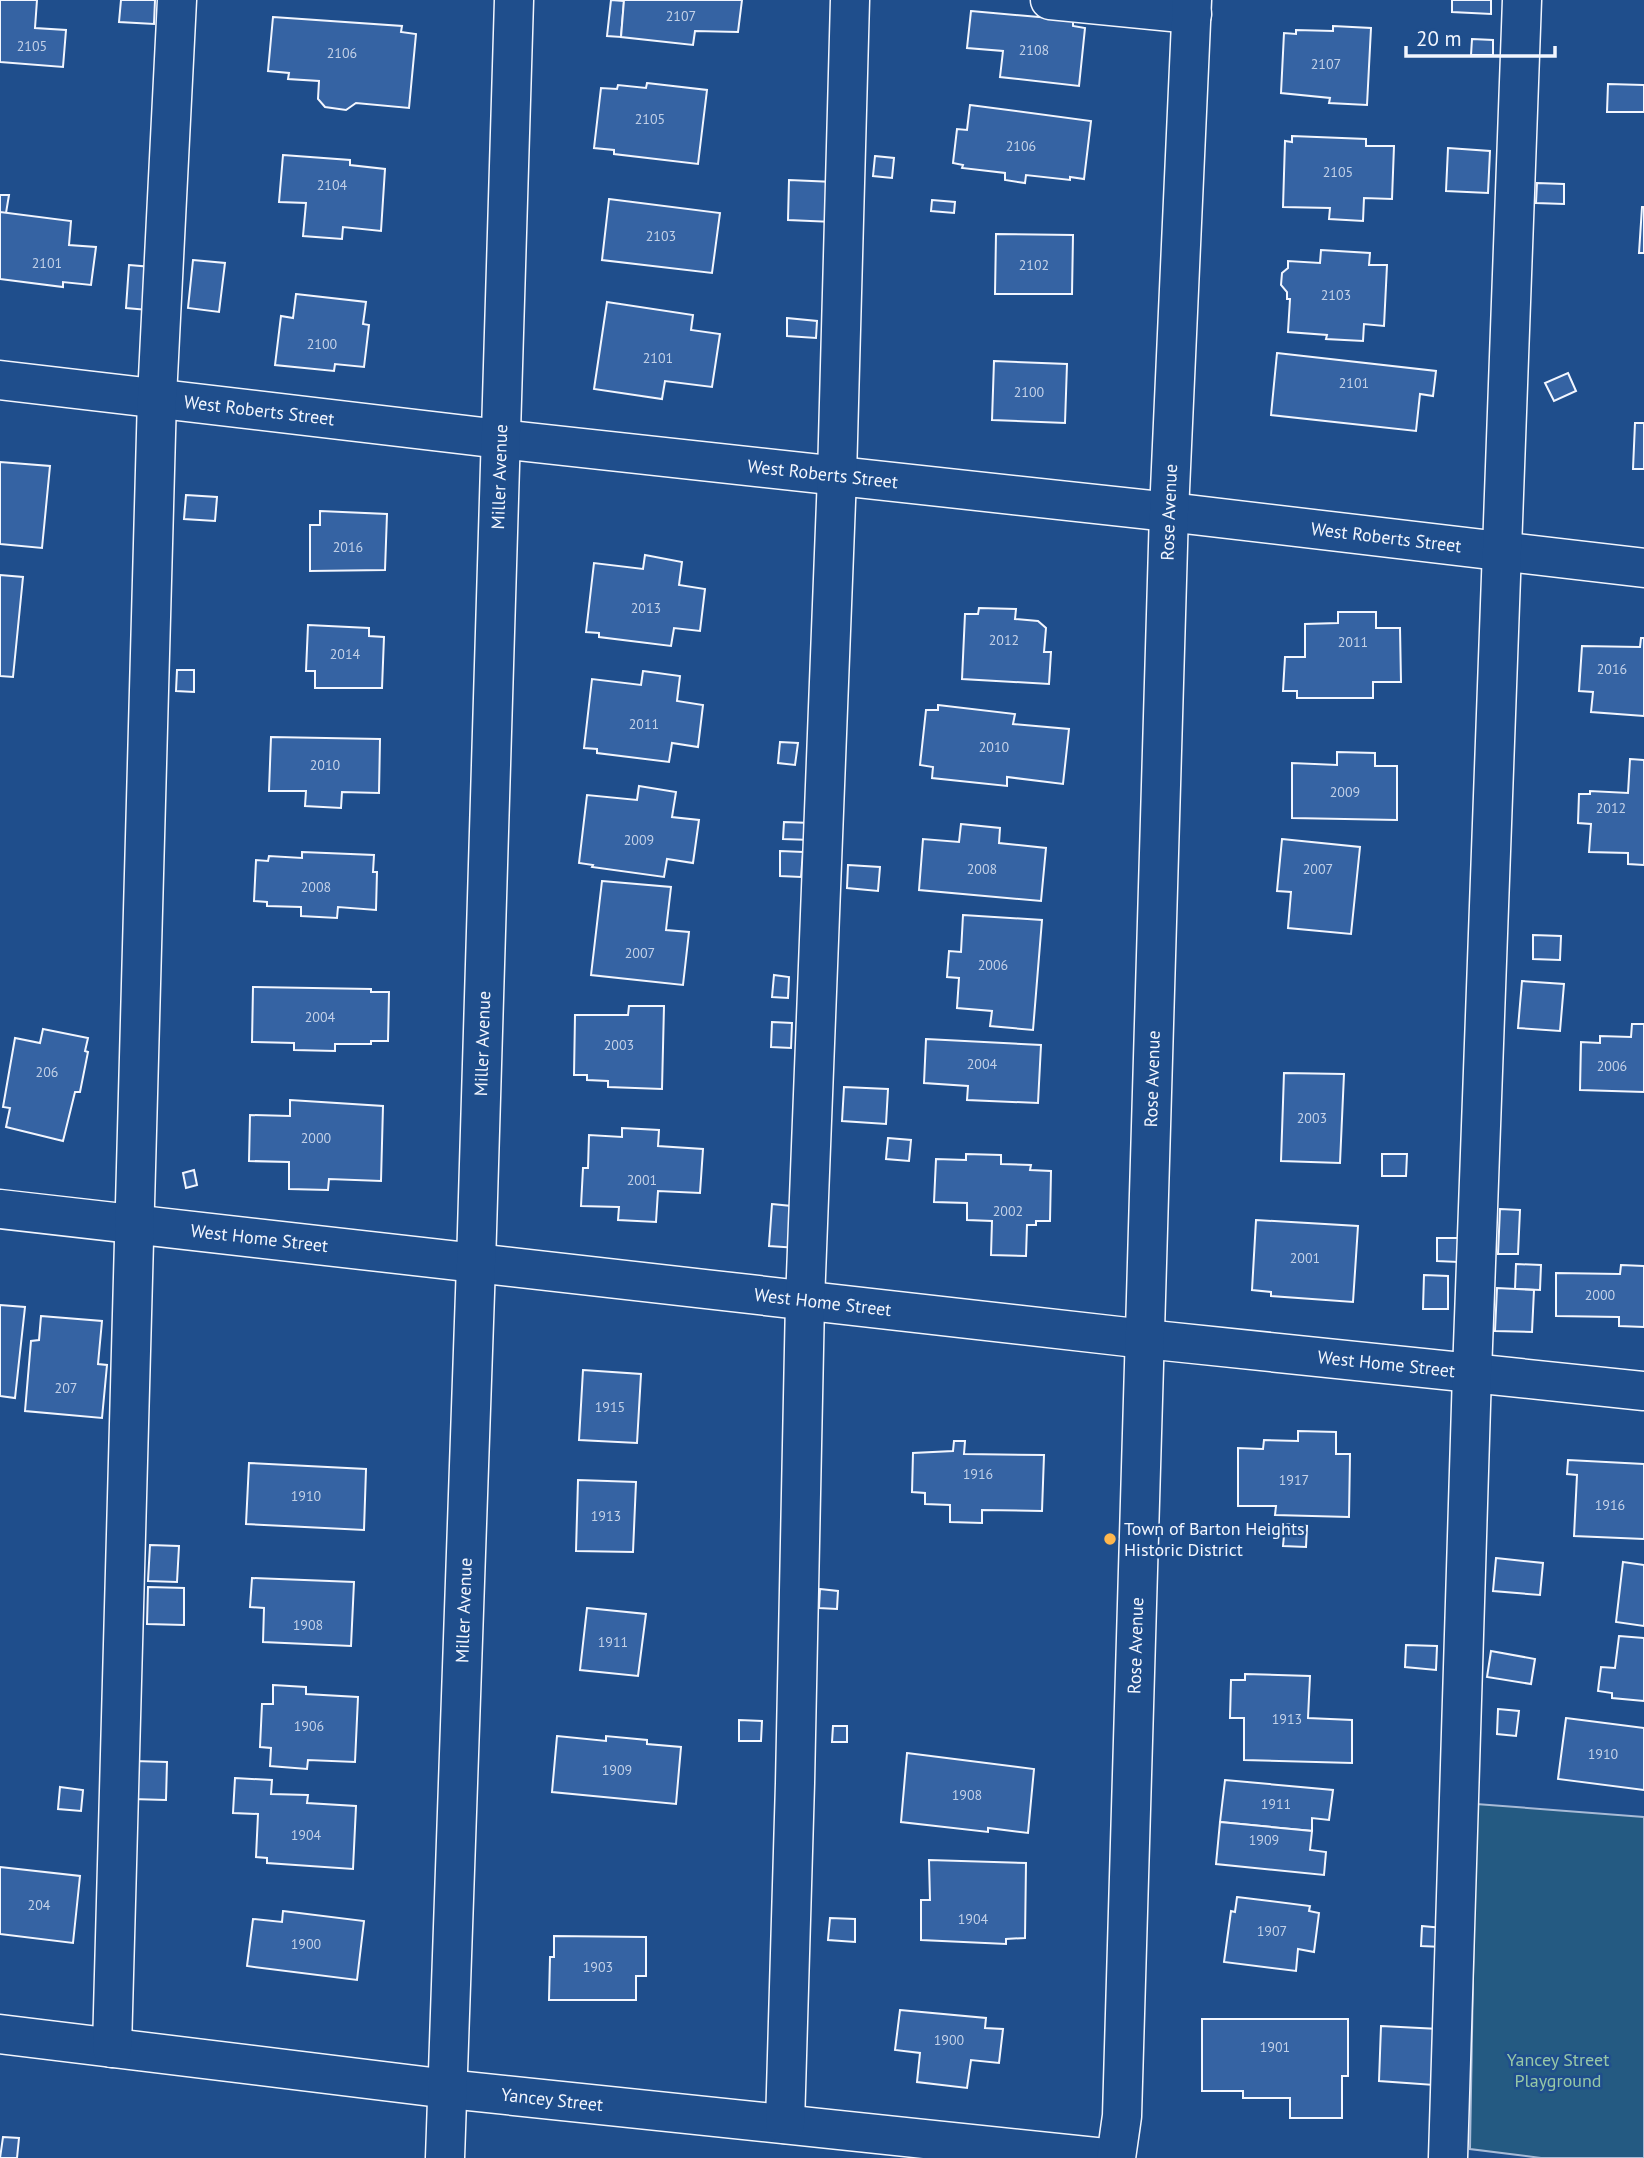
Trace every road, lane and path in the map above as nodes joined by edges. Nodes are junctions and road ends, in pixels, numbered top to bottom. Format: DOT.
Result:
graph roads {
  1 [pos="177,0"];
  2 [pos="514,0"];
  3 [pos="850,0"];
  4 [pos="1050,0"];
  5 [pos="1522,0"];
  6 [pos="1192,7"];
  7 [pos="0,380"];
  8 [pos="157,397"];
  9 [pos="500,439"];
  10 [pos="837,475"];
  11 [pos="1169,512"];
  12 [pos="1503,552"];
  13 [pos="1644,568"];
  14 [pos="0,1209"];
  15 [pos="135,1223"];
  16 [pos="476,1264"];
  17 [pos="805,1301"];
  18 [pos="1145,1339"];
  19 [pos="1472,1373"];
  20 [pos="1644,1391"];
  21 [pos="0,2034"];
  22 [pos="112,2048"];
  23 [pos="448,2089"];
  24 [pos="785,2124"];
  25 [pos="445,2158"];
  26 [pos="1105,2158"];
  27 [pos="1116,2158"];
  28 [pos="1448,2158"];
  1 -- 8 [label="street"];
  2 -- 9 [label="street, Miller Avenue"];
  3 -- 10 [label="street"];
  4 -- 6 [label="street"];
  5 -- 12 [label="street"];
  6 -- 11 [label="street, Rose Avenue"];
  7 -- 8 [label="street, West Roberts Street"];
  8 -- 9 [label="street, West Roberts Street"];
  8 -- 15 [label="street"];
  9 -- 10 [label="street, West Roberts Street"];
  9 -- 16 [label="street, Miller Avenue"];
  10 -- 11 [label="street, West Roberts Street"];
  10 -- 17 [label="street"];
  11 -- 12 [label="street, West Roberts Street"];
  11 -- 18 [label="street, Rose Avenue"];
  12 -- 13 [label="street, West Roberts Street"];
  12 -- 19 [label="street"];
  14 -- 15 [label="street, West Home Street"];
  15 -- 16 [label="street, West Home Street"];
  15 -- 22 [label="street"];
  16 -- 17 [label="street, West Home Street"];
  16 -- 23 [label="street, Miller Avenue"];
  17 -- 18 [label="street, West Home Street"];
  17 -- 24 [label="street"];
  18 -- 19 [label="street, West Home Street"];
  18 -- 27 [label="street, Rose Avenue"];
  19 -- 20 [label="street, West Home Street"];
  19 -- 28 [label="street"];
  21 -- 22 [label="street, Yancey Street"];
  22 -- 23 [label="street, Yancey Street"];
  23 -- 24 [label="street, Yancey Street"];
  23 -- 25 [label="street, Miller Avenue"];
  24 -- 26 [label="street, Yancey Street"];
}
